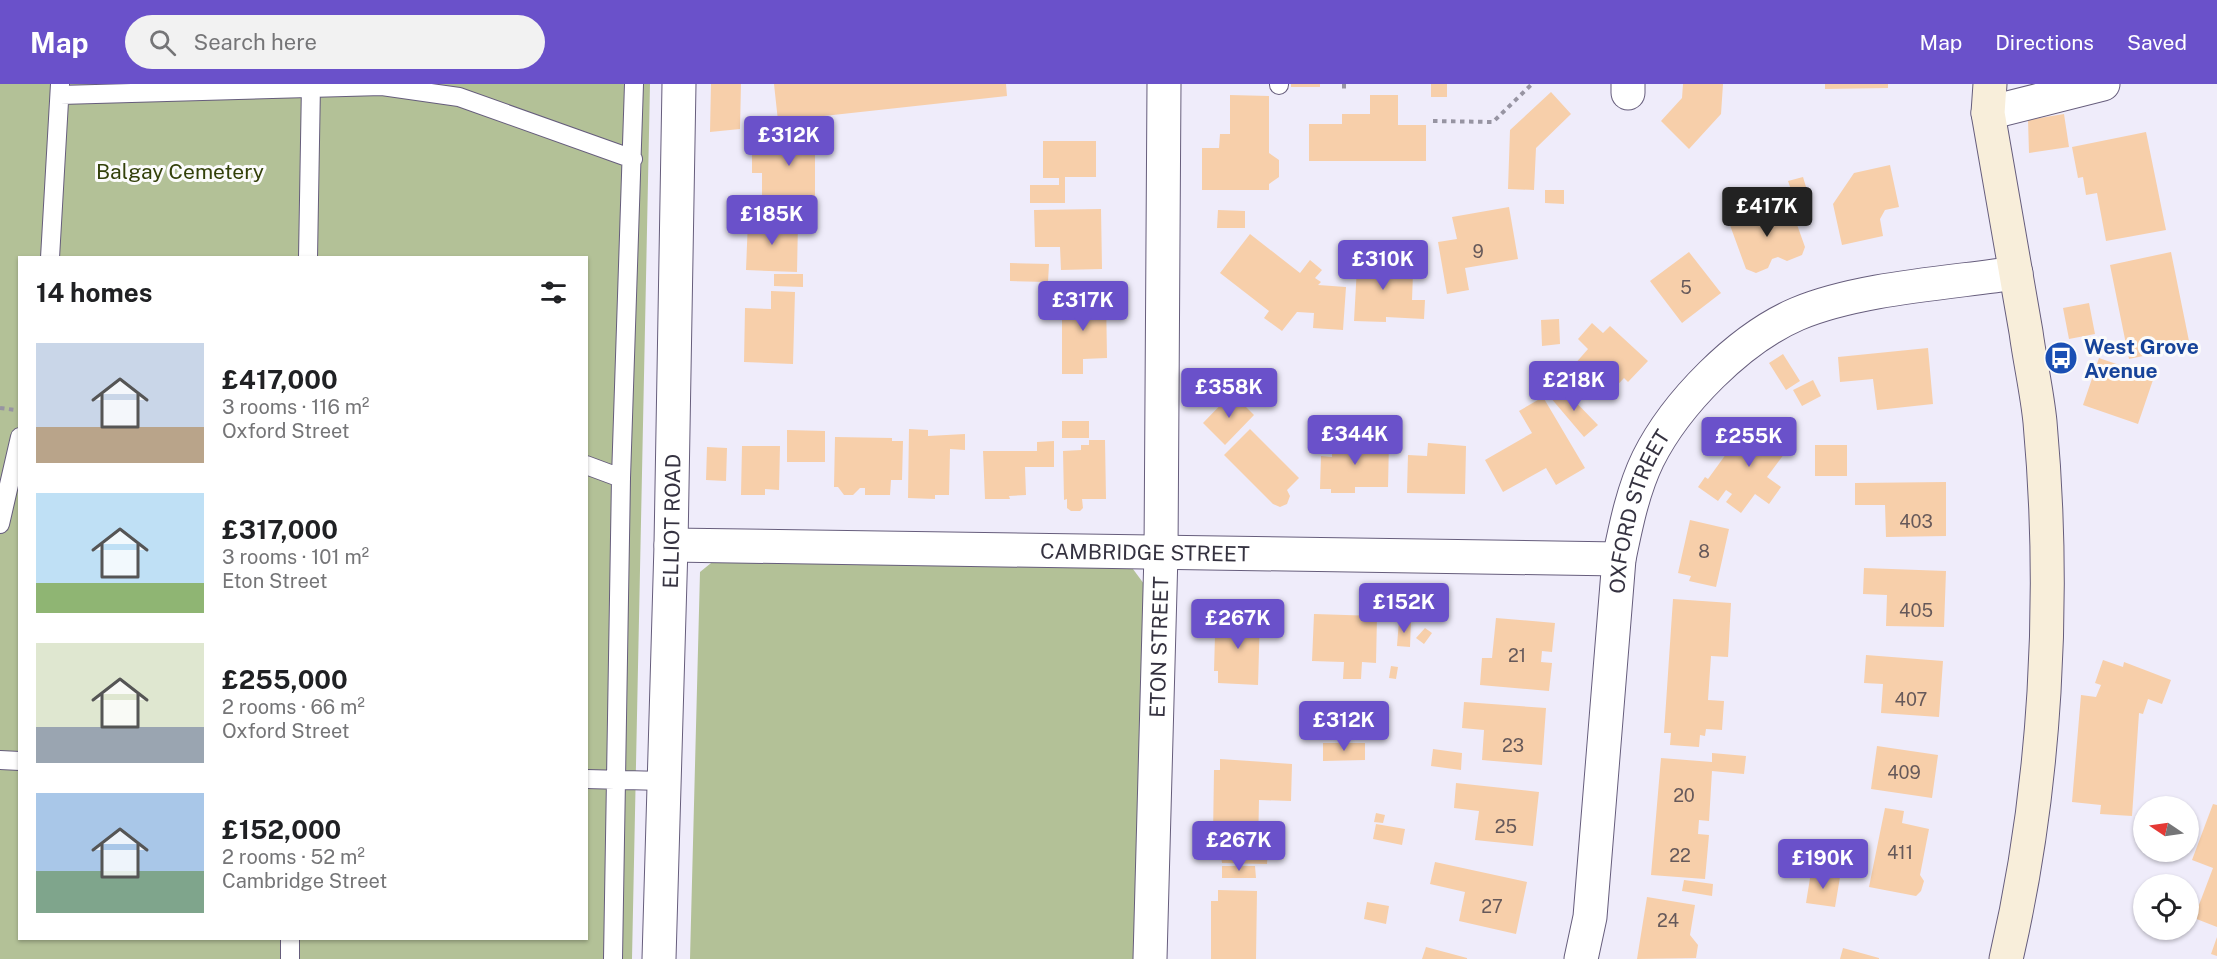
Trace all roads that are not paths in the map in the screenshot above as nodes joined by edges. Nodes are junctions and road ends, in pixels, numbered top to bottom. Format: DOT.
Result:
graph roads {
  1 [pos="634,84"];
  2 [pos="678,84"];
  3 [pos="1164,84"];
  4 [pos="2103,84"];
  5 [pos="310,85"];
  6 [pos="60,90"];
  7 [pos="1989,99"];
  8 [pos="633,159"];
  9 [pos="50,256"];
  10 [pos="308,256"];
  11 [pos="2016,273"];
  12 [pos="18,446"];
  13 [pos="588,466"];
  14 [pos="621,478"];
  15 [pos="0,524"];
  16 [pos="671,545"];
  17 [pos="1161,553"];
  18 [pos="1619,559"];
  19 [pos="0,760"];
  20 [pos="18,761"];
  21 [pos="588,779"];
  22 [pos="617,780"];
  23 [pos="663,781"];
  24 [pos="290,940"];
  25 [pos="290,959"];
  26 [pos="613,959"];
  27 [pos="659,959"];
  28 [pos="1150,959"];
  29 [pos="1581,959"];
  30 [pos="2006,959"];
  1 -- 8 [label="lane"];
  2 -- 16 [label="street, ELLIOT ROAD"];
  3 -- 17 [label="street, ETON STREET"];
  4 -- 7 [label="street"];
  5 -- 6 [label="lane"];
  5 -- 8 [label="lane"];
  5 -- 10 [label="lane"];
  6 -- 9 [label="lane"];
  7 -- 11 [label="street"];
  8 -- 14 [label="lane"];
  11 -- 18 [label="street, OXFORD STREET"];
  11 -- 30 [label="street"];
  12 -- 15 [label="lane"];
  13 -- 14 [label="lane"];
  14 -- 22 [label="lane"];
  16 -- 17 [label="street, CAMBRIDGE STREET"];
  16 -- 23 [label="street, ELLIOT ROAD"];
  17 -- 18 [label="street, CAMBRIDGE STREET"];
  17 -- 28 [label="street, ETON STREET"];
  18 -- 29 [label="street, OXFORD STREET"];
  19 -- 20 [label="lane"];
  21 -- 22 [label="lane"];
  22 -- 23 [label="lane"];
  22 -- 26 [label="lane"];
  23 -- 27 [label="street, ELLIOT ROAD"];
  24 -- 25 [label="lane"];
}
